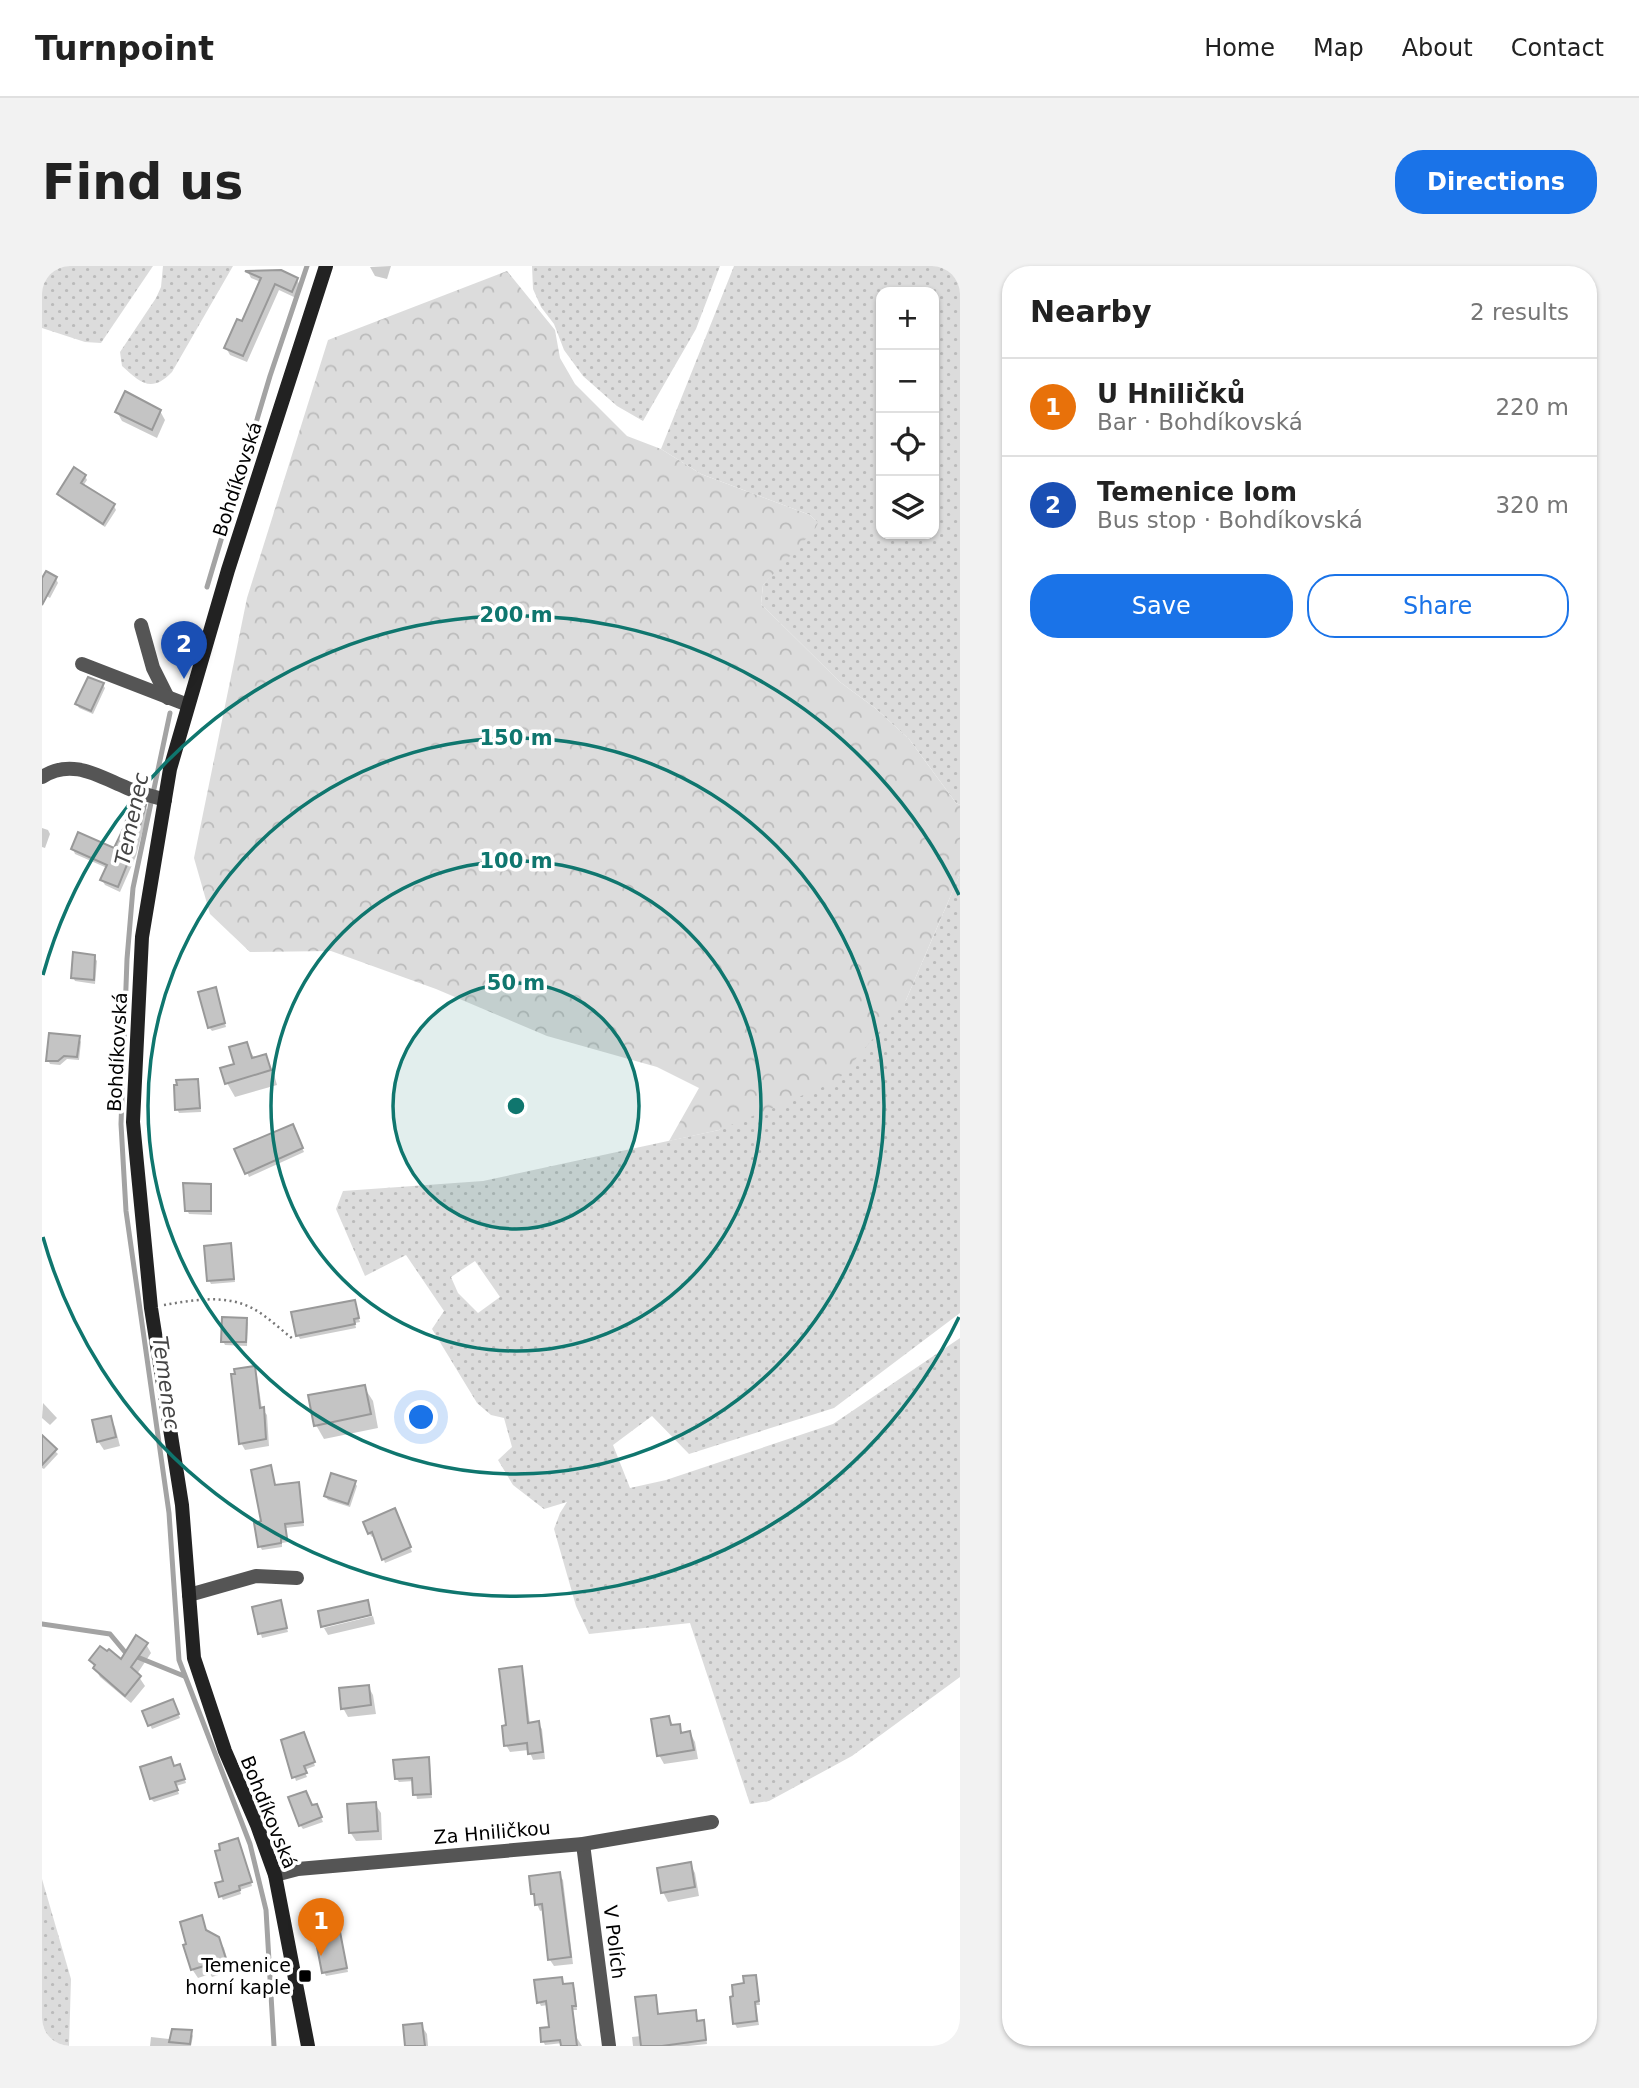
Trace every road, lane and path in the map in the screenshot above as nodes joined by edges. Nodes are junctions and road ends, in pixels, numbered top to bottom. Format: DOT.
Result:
graph roads {
  1 [pos="326,266"];
  2 [pos="141,625"];
  3 [pos="82,664"];
  4 [pos="168,698"];
  5 [pos="188,705"];
  6 [pos="42,777"];
  7 [pos="156,797"];
  8 [pos="151,1308"];
  9 [pos="293,1339"];
  10 [pos="297,1578"];
  11 [pos="189,1595"];
  12 [pos="712,1822"];
  13 [pos="583,1844"];
  14 [pos="275,1875"];
  15 [pos="308,2046"];
  16 [pos="609,2046"];
  1 -- 5 [label="street, Bohdíkovská"];
  2 -- 4 [label="street"];
  3 -- 4 [label="street"];
  4 -- 5 [label="street"];
  5 -- 7 [label="street, Bohdíkovská"];
  6 -- 7 [label="street"];
  7 -- 8 [label="street, Bohdíkovská"];
  8 -- 9 [label="path"];
  8 -- 11 [label="street, Bohdíkovská"];
  10 -- 11 [label="street"];
  11 -- 14 [label="street, Bohdíkovská"];
  12 -- 13 [label="street, Za Hniličkou"];
  13 -- 14 [label="street, Za Hniličkou"];
  13 -- 16 [label="street, V Polích"];
  14 -- 15 [label="street, Bohdíkovská"];
}
